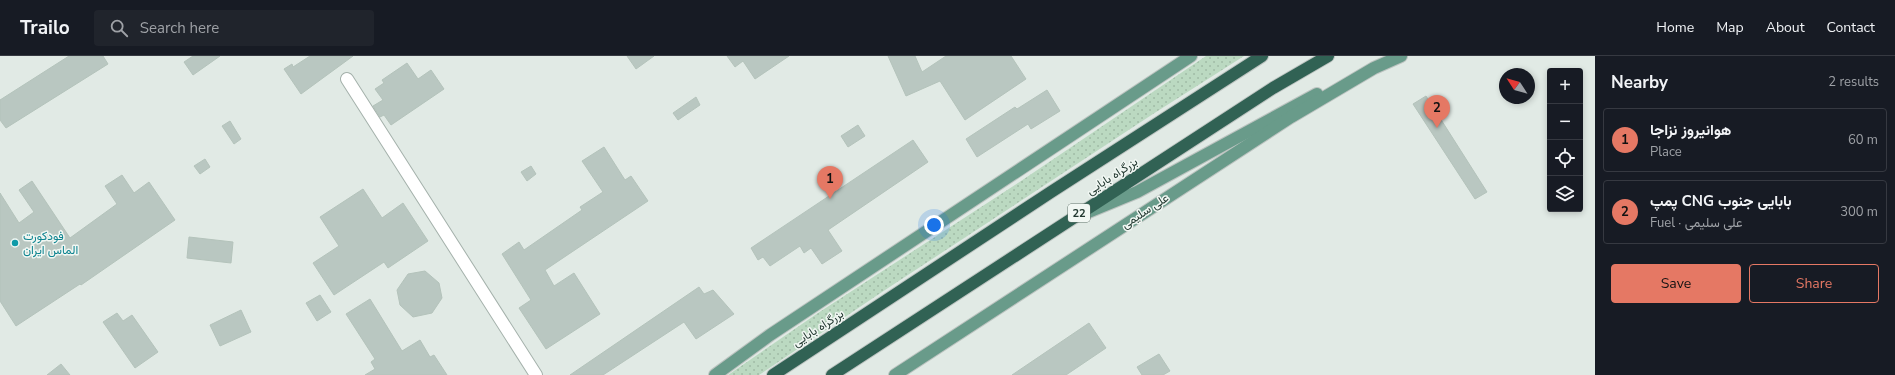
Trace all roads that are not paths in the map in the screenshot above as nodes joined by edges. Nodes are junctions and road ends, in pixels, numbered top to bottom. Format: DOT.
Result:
graph roads {
  1 [pos="1191,56"];
  2 [pos="1262,56"];
  3 [pos="1328,56"];
  4 [pos="1401,56"];
  5 [pos="1374,68"];
  6 [pos="347,79"];
  7 [pos="1069,220"];
  8 [pos="536,375"];
  9 [pos="715,375"];
  10 [pos="773,375"];
  11 [pos="832,375"];
  12 [pos="894,375"];
  1 -- 9 [label="main road"];
  2 -- 10 [label="highway, بزرگراه بابایی"];
  3 -- 7 [label="highway, بزرگراه بابایی / 22"];
  4 -- 5 [label="main road, علی سلیمی"];
  5 -- 7 [label="main road"];
  5 -- 12 [label="main road, علی سلیمی"];
  6 -- 8 [label="street"];
  7 -- 11 [label="highway, بزرگراه بابایی / 22"];
}
